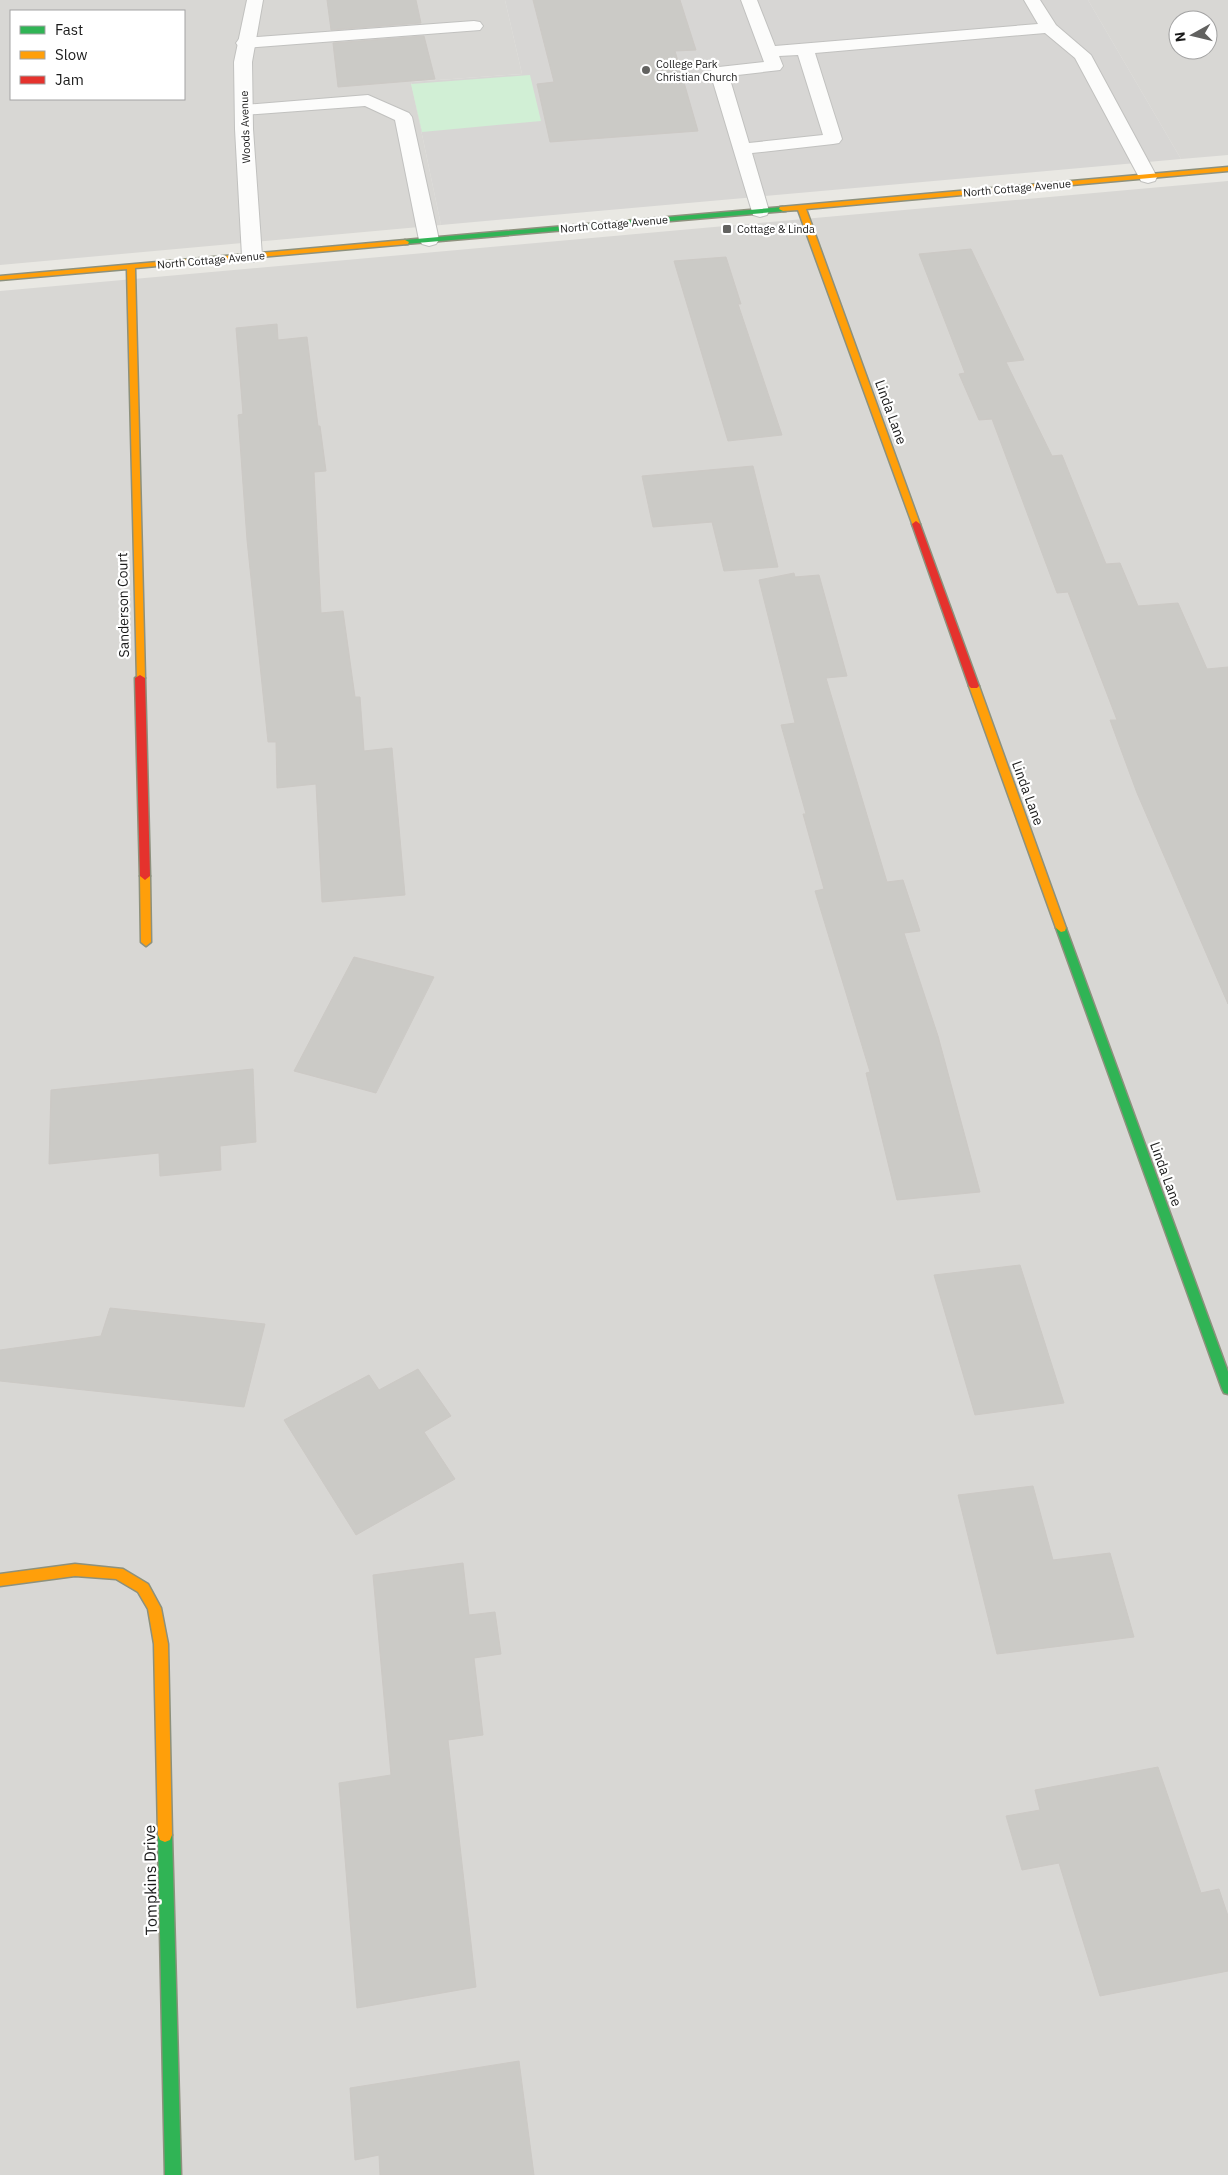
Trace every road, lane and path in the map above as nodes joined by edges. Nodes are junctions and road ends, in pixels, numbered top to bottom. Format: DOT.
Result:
graph roads {
  1 [pos="256,0"];
  2 [pos="749,0"];
  3 [pos="1032,0"];
  4 [pos="474,26"];
  5 [pos="1049,28"];
  6 [pos="245,43"];
  7 [pos="805,49"];
  8 [pos="769,52"];
  9 [pos="244,110"];
  10 [pos="743,150"];
  11 [pos="1228,169"];
  12 [pos="1148,177"];
  13 [pos="801,207"];
  14 [pos="760,211"];
  15 [pos="429,240"];
  16 [pos="252,256"];
  17 [pos="131,267"];
  18 [pos="0,278"];
  19 [pos="146,942"];
  20 [pos="1228,1389"];
  21 [pos="0,1580"];
  22 [pos="173,2175"];
  1 -- 6 [label="street, Woods Avenue"];
  2 -- 8 [label="street"];
  3 -- 5 [label="street"];
  4 -- 6 [label="street"];
  5 -- 7 [label="street"];
  5 -- 12 [label="street"];
  6 -- 9 [label="street, Woods Avenue"];
  7 -- 8 [label="street"];
  7 -- 10 [label="street"];
  8 -- 10 [label="street"];
  9 -- 15 [label="street"];
  9 -- 16 [label="street, Woods Avenue"];
  10 -- 14 [label="street"];
  11 -- 12 [label="street, North Cottage Avenue"];
  12 -- 13 [label="street, North Cottage Avenue"];
  13 -- 14 [label="street, North Cottage Avenue"];
  13 -- 20 [label="street, Linda Lane"];
  14 -- 15 [label="street, North Cottage Avenue"];
  15 -- 16 [label="street, North Cottage Avenue"];
  16 -- 17 [label="street, North Cottage Avenue"];
  17 -- 18 [label="street, North Cottage Avenue"];
  17 -- 19 [label="street, Sanderson Court"];
  21 -- 22 [label="street, Tompkins Drive"];
}
